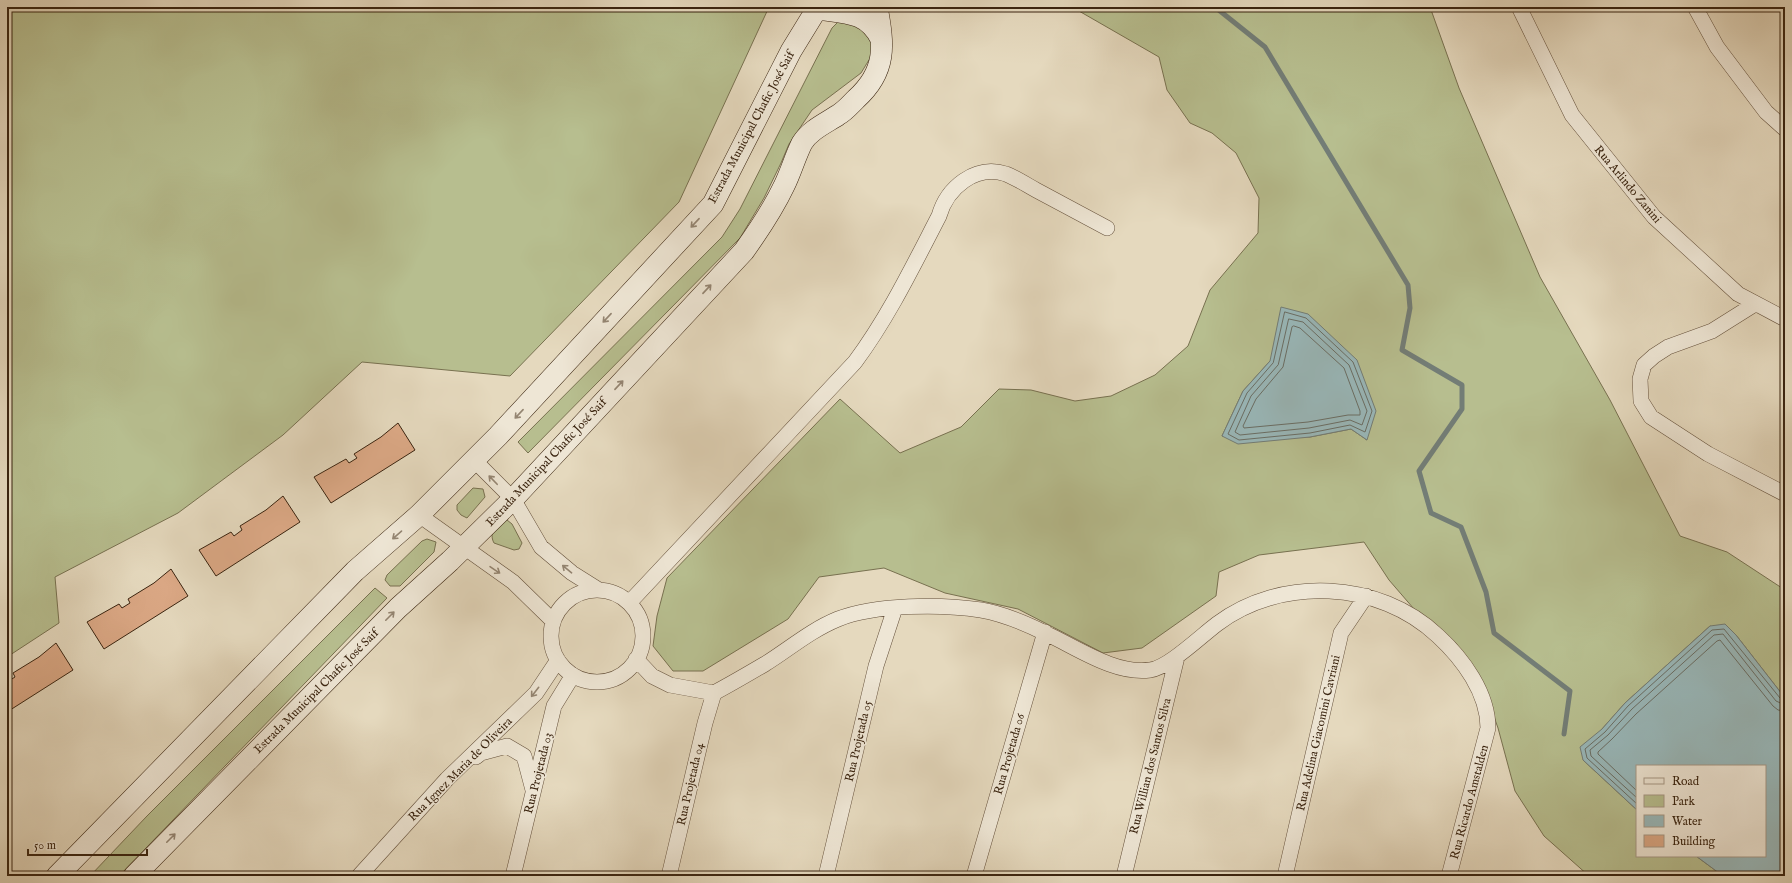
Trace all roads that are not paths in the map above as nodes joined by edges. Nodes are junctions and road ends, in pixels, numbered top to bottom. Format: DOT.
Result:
graph roads {
  1 [pos="877,7"];
  2 [pos="1518,7"];
  3 [pos="1695,7"];
  4 [pos="817,8"];
  5 [pos="881,39"];
  6 [pos="1785,129"];
  7 [pos="1107,228"];
  8 [pos="1755,304"];
  9 [pos="1785,319"];
  10 [pos="474,460"];
  11 [pos="1785,494"];
  12 [pos="512,499"];
  13 [pos="419,515"];
  14 [pos="463,548"];
  15 [pos="599,590"];
  16 [pos="1366,596"];
  17 [pos="629,603"];
  18 [pos="894,608"];
  19 [pos="553,621"];
  20 [pos="1045,632"];
  21 [pos="1177,657"];
  22 [pos="636,659"];
  23 [pos="558,660"];
  24 [pos="573,675"];
  25 [pos="714,693"];
  26 [pos="447,780"];
  27 [pos="533,791"];
  28 [pos="57,876"];
  29 [pos="134,876"];
  30 [pos="359,876"];
  31 [pos="513,876"];
  32 [pos="669,876"];
  33 [pos="826,876"];
  34 [pos="974,876"];
  35 [pos="1124,876"];
  36 [pos="1285,876"];
  37 [pos="1449,876"];
  1 -- 5 [label="street, Estrada Municipal Chafic José Saif"];
  2 -- 8 [label="street, Rua Arlindo Zanini"];
  3 -- 6 [label="street"];
  4 -- 5 [label="street"];
  4 -- 10 [label="street, Estrada Municipal Chafic José Saif, one-way"];
  12 -- 5 [label="street, Estrada Municipal Chafic José Saif, one-way"];
  7 -- 17 [label="street"];
  8 -- 9 [label="street, Rua Arlindo Zanini"];
  8 -- 11 [label="street"];
  12 -- 10 [label="street, one-way"];
  10 -- 13 [label="street, Estrada Municipal Chafic José Saif"];
  12 -- 14 [label="street, Estrada Municipal Chafic José Saif"];
  15 -- 12 [label="street, one-way"];
  13 -- 14 [label="street"];
  13 -- 28 [label="street, Estrada Municipal Chafic José Saif, one-way"];
  14 -- 19 [label="street, one-way"];
  29 -- 14 [label="street, Estrada Municipal Chafic José Saif, one-way"];
  15 -- 17 [label="street"];
  15 -- 19 [label="street"];
  16 -- 21 [label="street"];
  16 -- 36 [label="street, Rua Adelina Giacomini Cavriani"];
  16 -- 37 [label="street, Rua Ricardo Amstalden"];
  17 -- 22 [label="street"];
  18 -- 20 [label="street"];
  18 -- 25 [label="street"];
  18 -- 33 [label="street, Rua Projetada 05"];
  19 -- 23 [label="street"];
  20 -- 21 [label="street"];
  20 -- 34 [label="street, Rua Projetada 06"];
  21 -- 35 [label="street, Rua Willian dos Santos Silva"];
  22 -- 24 [label="street"];
  22 -- 25 [label="street"];
  23 -- 24 [label="street"];
  23 -- 26 [label="street, Rua Ignez Maria de Oliveira, one-way"];
  24 -- 27 [label="street, Rua Projetada 03"];
  25 -- 32 [label="street, Rua Projetada 04"];
  26 -- 27 [label="street"];
  26 -- 30 [label="street, Rua Ignez Maria de Oliveira"];
  27 -- 31 [label="street, Rua Projetada 03"];
}
